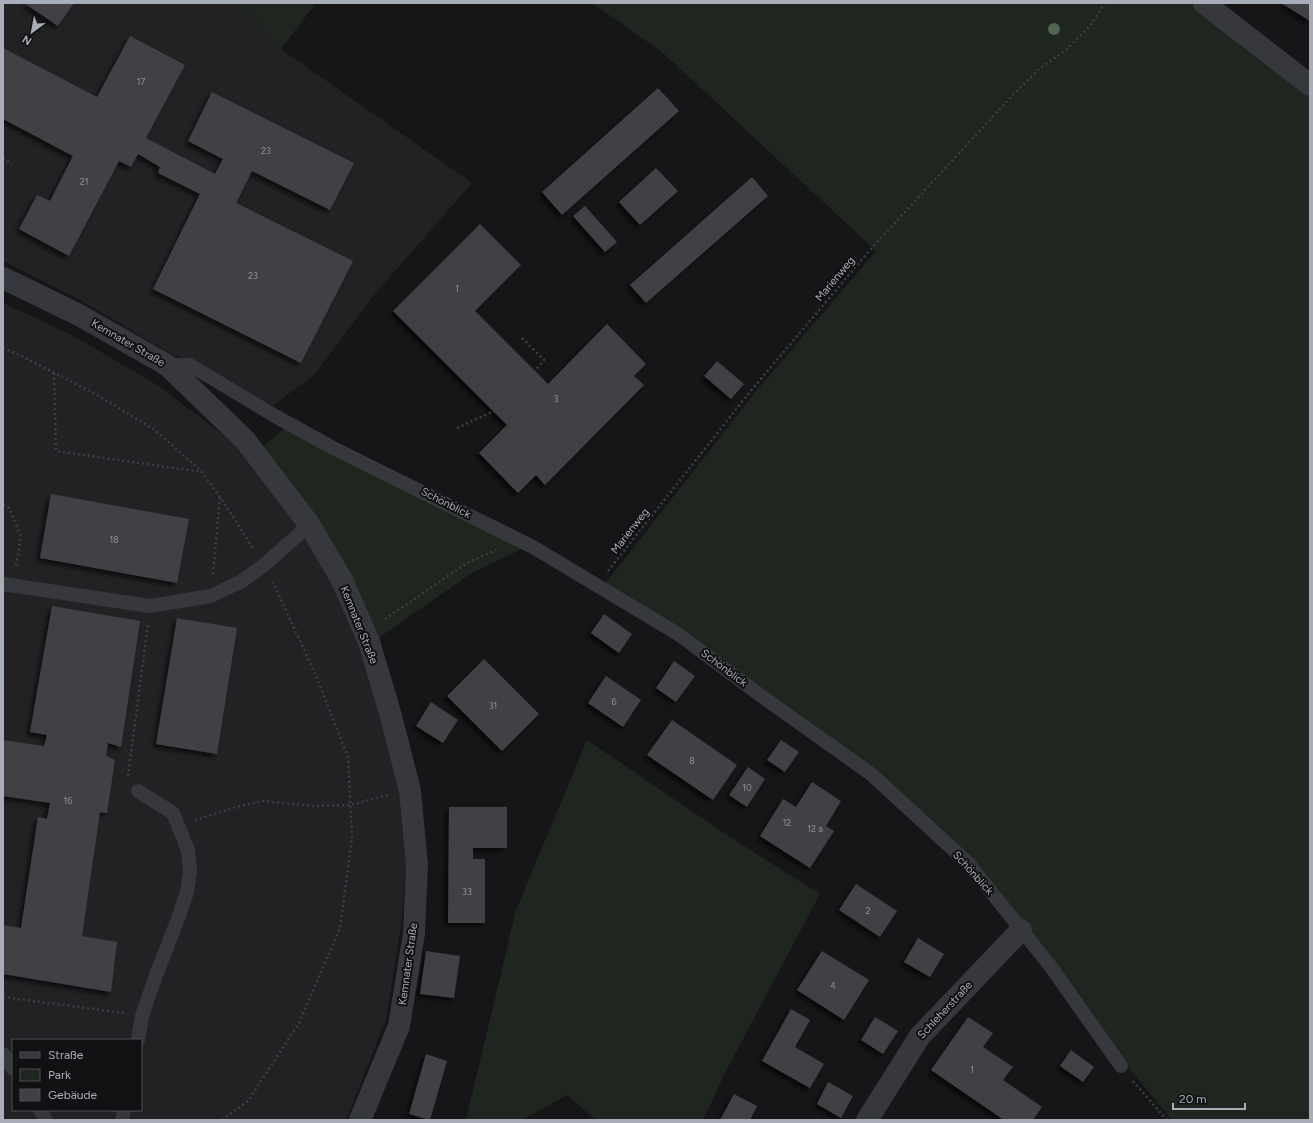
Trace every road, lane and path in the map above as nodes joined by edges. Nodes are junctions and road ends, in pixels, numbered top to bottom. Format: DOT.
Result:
graph roads {
  1 [pos="1105,3"];
  2 [pos="1204,3"];
  3 [pos="1310,85"];
  4 [pos="3,158"];
  5 [pos="12,164"];
  6 [pos="3,278"];
  7 [pos="522,338"];
  8 [pos="3,348"];
  9 [pos="167,365"];
  10 [pos="535,371"];
  11 [pos="54,373"];
  12 [pos="494,411"];
  13 [pos="457,428"];
  14 [pos="202,472"];
  15 [pos="220,496"];
  16 [pos="3,505"];
  17 [pos="309,524"];
  18 [pos="518,540"];
  19 [pos="264,565"];
  20 [pos="9,585"];
  21 [pos="597,586"];
  22 [pos="211,596"];
  23 [pos="365,633"];
  24 [pos="146,643"];
  25 [pos="138,791"];
  26 [pos="410,791"];
  27 [pos="350,804"];
  28 [pos="180,828"];
  29 [pos="1021,930"];
  30 [pos="3,996"];
  31 [pos="142,1016"];
  32 [pos="138,1039"];
  33 [pos="3,1054"];
  34 [pos="1121,1066"];
  35 [pos="12,1068"];
  36 [pos="41,1111"];
  37 [pos="46,1120"];
  38 [pos="222,1120"];
  39 [pos="360,1120"];
  40 [pos="867,1120"];
  41 [pos="1167,1120"];
  1 -- 21 [label="path, Marienweg"];
  2 -- 3 [label="street"];
  4 -- 5 [label="path"];
  6 -- 9 [label="street, Kemnater Straße"];
  7 -- 10 [label="path"];
  8 -- 11 [label="path"];
  9 -- 17 [label="street, Kemnater Straße"];
  9 -- 18 [label="lane, Schönblick"];
  11 -- 14 [label="path"];
  11 -- 14 [label="path"];
  12 -- 13 [label="path"];
  14 -- 15 [label="path"];
  15 -- 19 [label="path"];
  15 -- 22 [label="path"];
  16 -- 20 [label="path"];
  17 -- 19 [label="lane"];
  17 -- 23 [label="street, Kemnater Straße"];
  18 -- 21 [label="lane, Schönblick"];
  18 -- 23 [label="path"];
  19 -- 22 [label="lane"];
  19 -- 27 [label="path"];
  20 -- 22 [label="lane"];
  21 -- 29 [label="lane, Schönblick"];
  23 -- 26 [label="street, Kemnater Straße"];
  24 -- 25 [label="path"];
  25 -- 28 [label="lane"];
  26 -- 27 [label="path"];
  26 -- 39 [label="street, Kemnater Straße"];
  27 -- 28 [label="path"];
  27 -- 38 [label="path"];
  28 -- 31 [label="lane"];
  29 -- 34 [label="lane, Schönblick"];
  29 -- 40 [label="street, Schleherstraße"];
  30 -- 31 [label="path"];
  31 -- 32 [label="lane"];
  33 -- 35 [label="lane"];
  34 -- 41 [label="path"];
  36 -- 37 [label="lane"];
}
